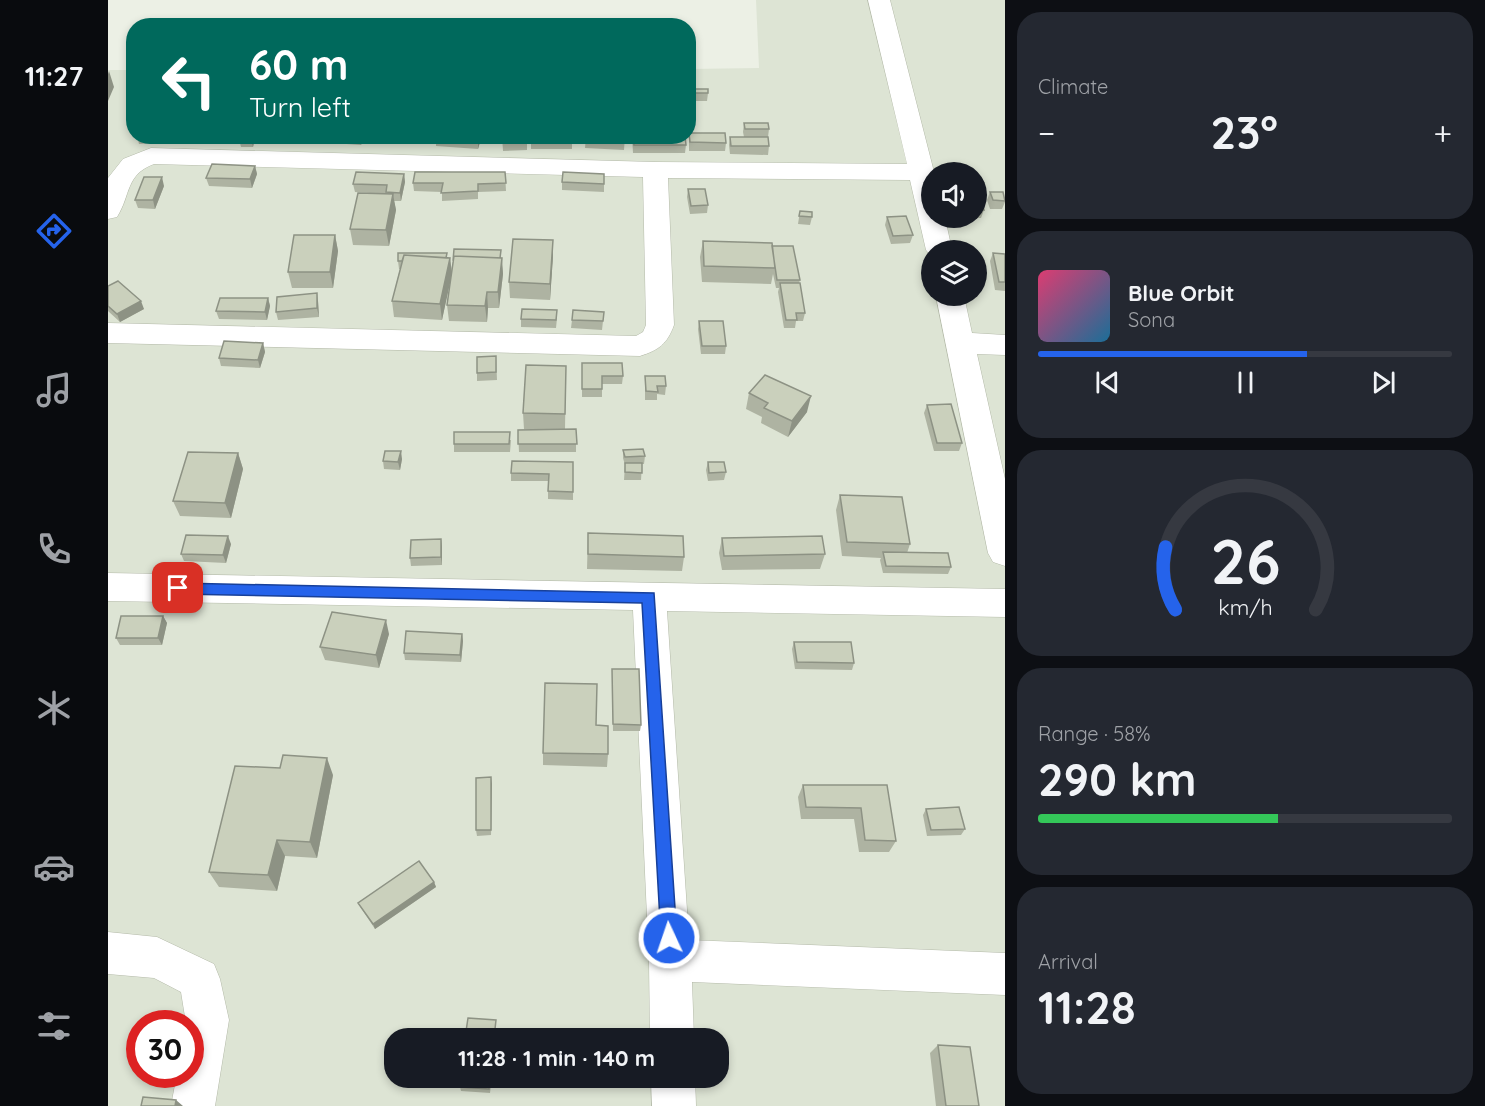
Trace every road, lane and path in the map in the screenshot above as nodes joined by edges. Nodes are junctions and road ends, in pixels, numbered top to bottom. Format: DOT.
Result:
graph roads {
  1 [pos="879,0"];
  2 [pos="655,170"];
  3 [pos="921,172"];
  4 [pos="108,211"];
  5 [pos="953,306"];
  6 [pos="108,333"];
  7 [pos="962,343"];
  8 [pos="1005,345"];
  9 [pos="1005,552"];
  10 [pos="108,587"];
  11 [pos="649,597"];
  12 [pos="1005,603"];
  13 [pos="108,953"];
  14 [pos="670,960"];
  15 [pos="1005,974"];
  16 [pos="672,1028"];
  17 [pos="673,1088"];
  18 [pos="193,1106"];
  19 [pos="674,1106"];
  1 -- 3 [label="street"];
  2 -- 3 [label="street"];
  2 -- 4 [label="street"];
  2 -- 6 [label="street"];
  5 -- 7 [label="street"];
  7 -- 8 [label="street"];
  7 -- 9 [label="street"];
  10 -- 11 [label="street"];
  11 -- 12 [label="street"];
  11 -- 14 [label="street"];
  13 -- 18 [label="street"];
  14 -- 15 [label="street"];
  14 -- 16 [label="street"];
  17 -- 19 [label="street"];
}
